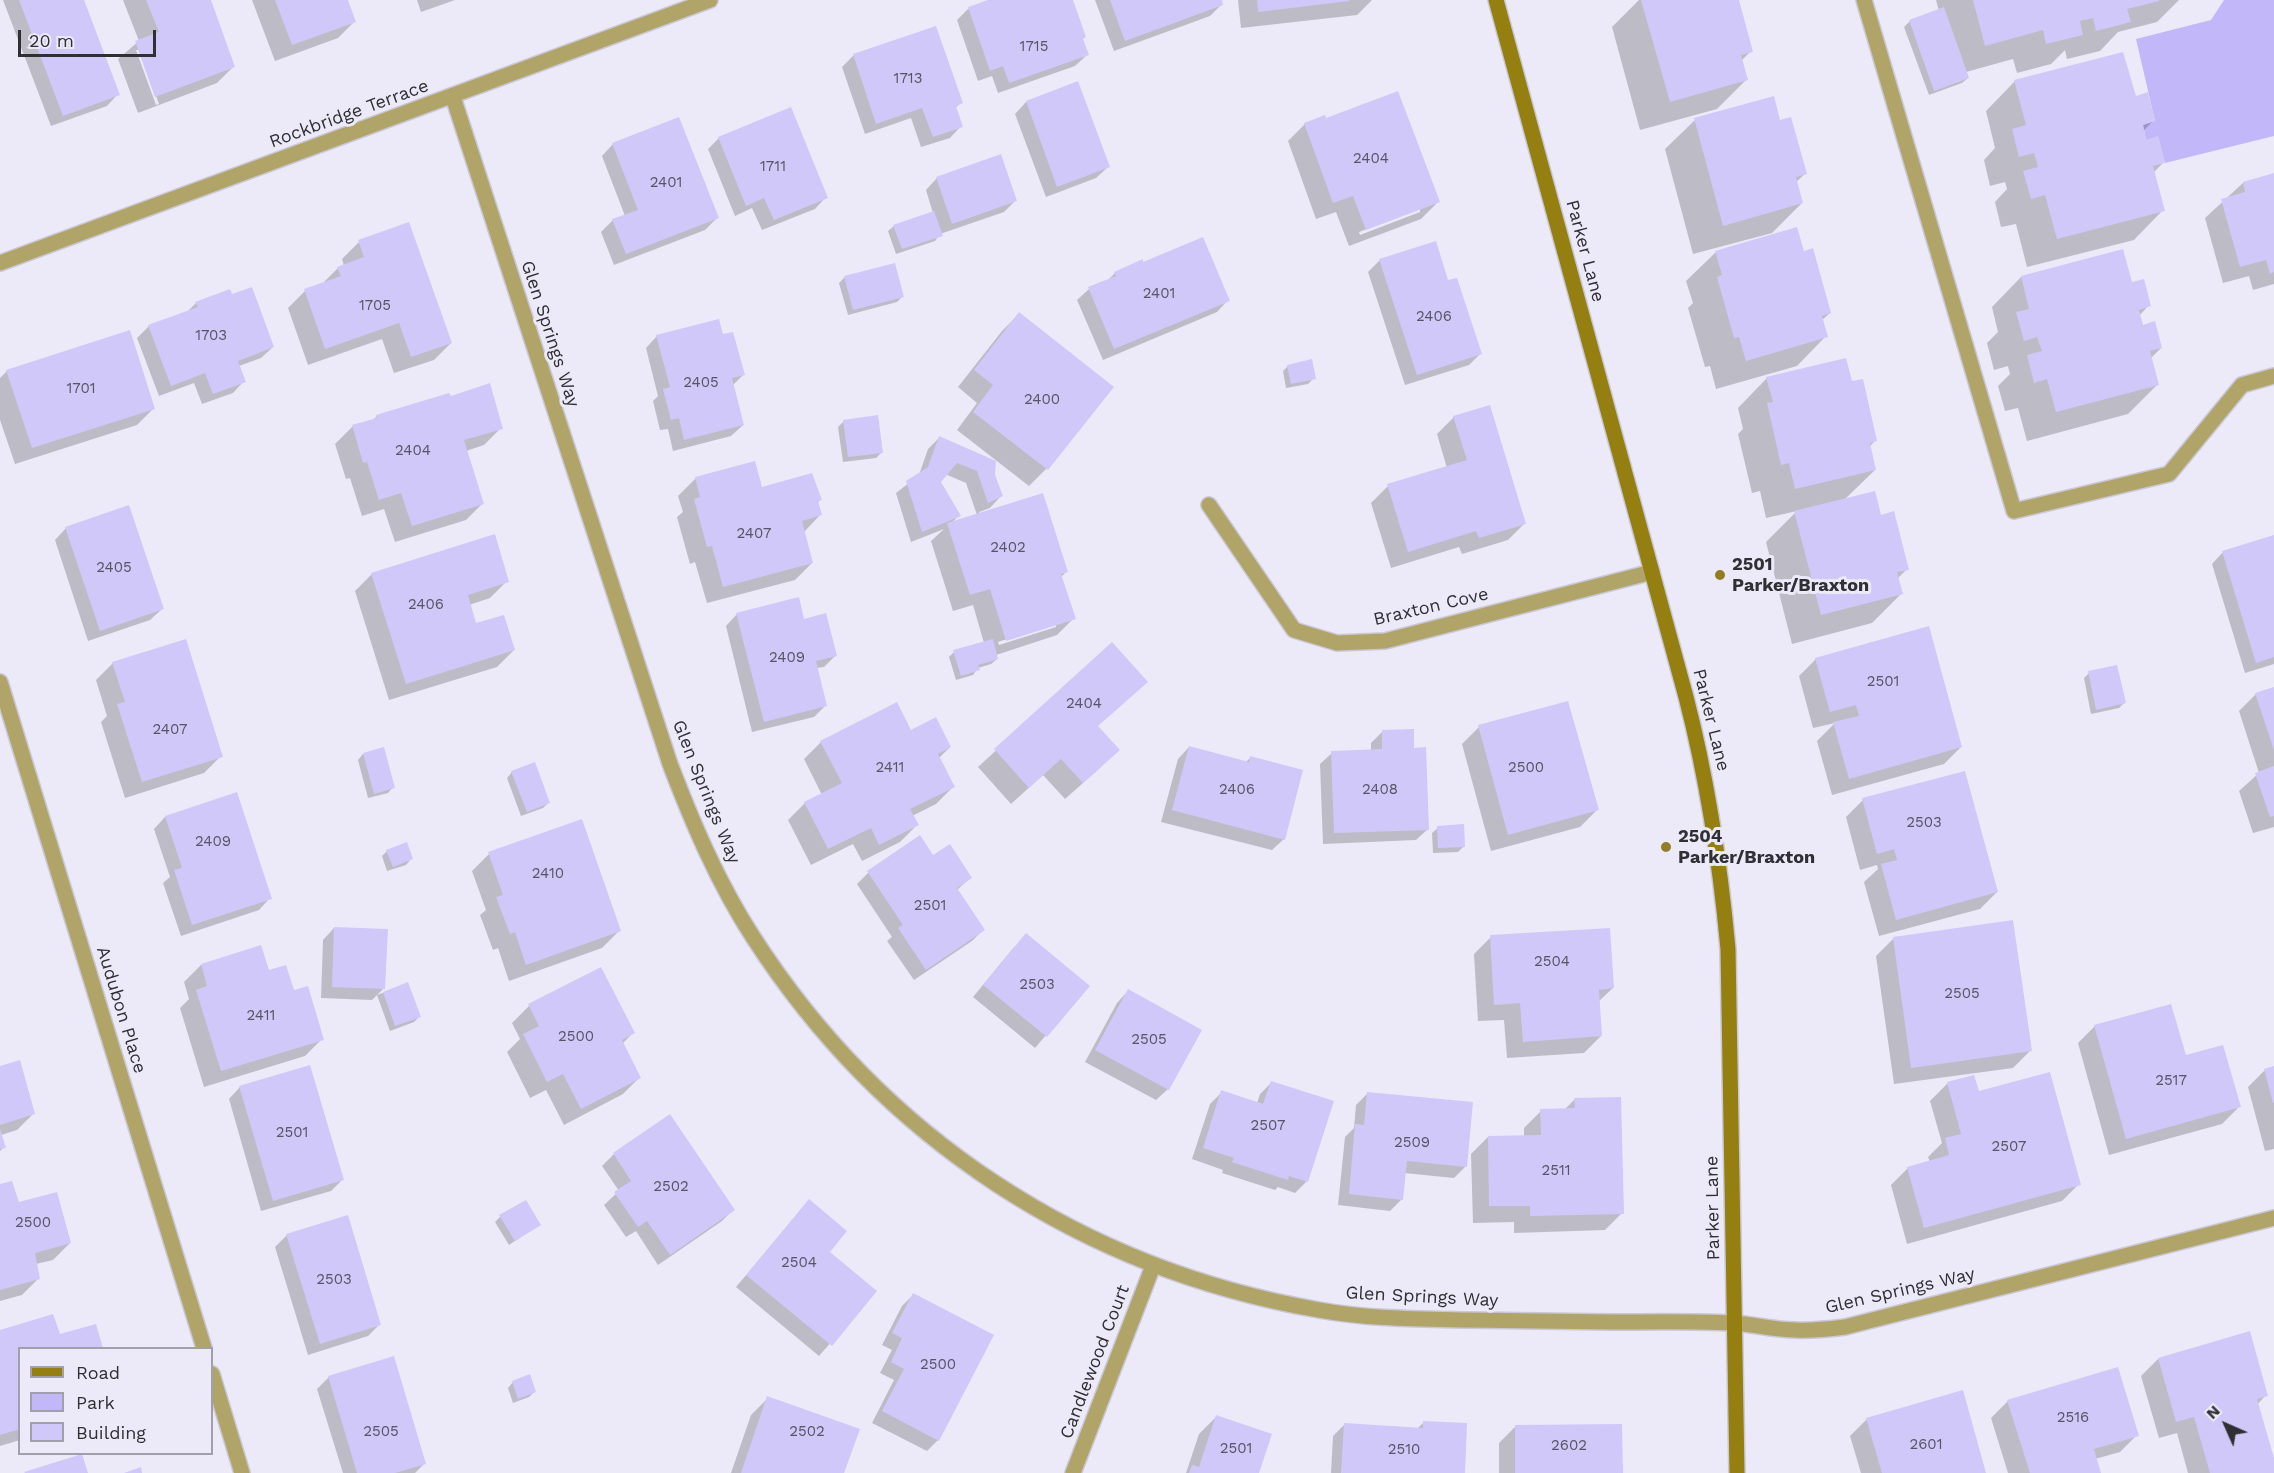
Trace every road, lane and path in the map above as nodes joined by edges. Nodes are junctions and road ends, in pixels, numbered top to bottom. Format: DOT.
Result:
graph roads {
  1 [pos="710,0"];
  2 [pos="1496,0"];
  3 [pos="1864,0"];
  4 [pos="453,97"];
  5 [pos="0,263"];
  6 [pos="2274,376"];
  7 [pos="1209,505"];
  8 [pos="1652,572"];
  9 [pos="0,682"];
  10 [pos="2274,1218"];
  11 [pos="1153,1266"];
  12 [pos="1734,1323"];
  13 [pos="204,1347"];
  14 [pos="213,1377"];
  15 [pos="242,1473"];
  16 [pos="1073,1473"];
  17 [pos="1737,1473"];
  1 -- 4 [label="street, Rockbridge Terrace"];
  2 -- 8 [label="street, Parker Lane"];
  3 -- 6 [label="street"];
  4 -- 5 [label="street, Rockbridge Terrace"];
  4 -- 11 [label="street, Glen Springs Way"];
  7 -- 8 [label="street, Braxton Cove"];
  8 -- 12 [label="street, Parker Lane"];
  9 -- 13 [label="street, Audubon Place"];
  10 -- 12 [label="street, Glen Springs Way"];
  11 -- 12 [label="street, Glen Springs Way"];
  11 -- 16 [label="street, Candlewood Court"];
  12 -- 17 [label="street, Parker Lane"];
  14 -- 15 [label="street"];
}
